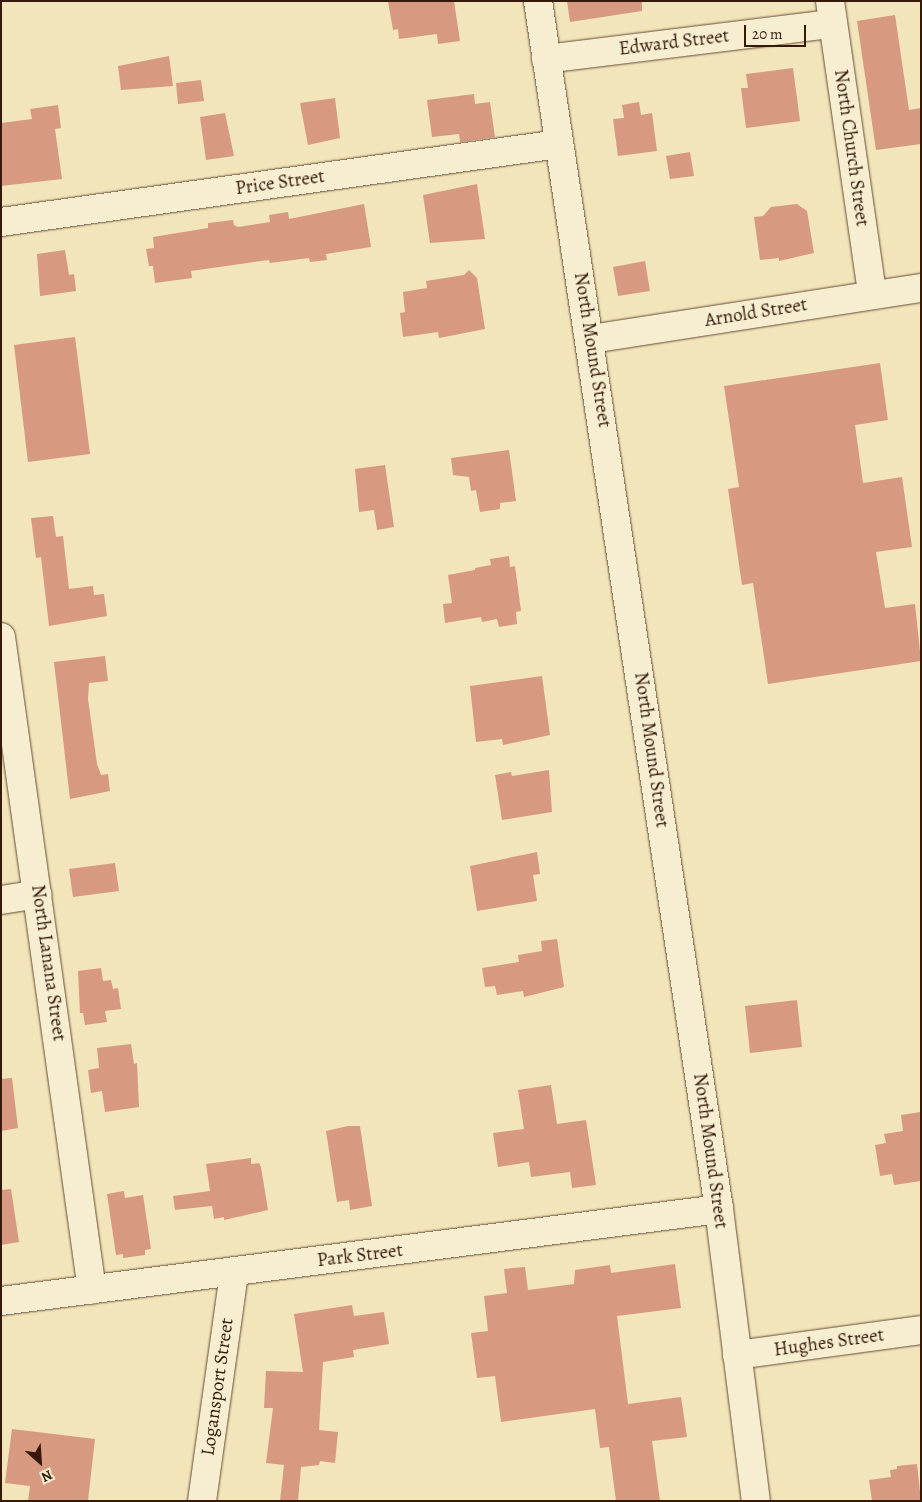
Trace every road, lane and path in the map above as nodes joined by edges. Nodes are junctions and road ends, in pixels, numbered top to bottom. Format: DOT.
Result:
graph roads {
  1 [pos="538,1"];
  2 [pos="831,12"];
  3 [pos="546,59"];
  4 [pos="558,144"];
  5 [pos="1,222"];
  6 [pos="921,288"];
  7 [pos="872,294"];
  8 [pos="591,339"];
  9 [pos="1,637"];
  10 [pos="38,894"];
  11 [pos="1,900"];
  12 [pos="719,1209"];
  13 [pos="234,1272"];
  14 [pos="92,1290"];
  15 [pos="1,1301"];
  16 [pos="921,1330"];
  17 [pos="737,1355"];
  18 [pos="202,1501"];
  19 [pos="756,1501"];
  1 -- 3 [label="street, North Mound Street"];
  2 -- 3 [label="street, Edward Street"];
  2 -- 7 [label="street, North Church Street"];
  3 -- 4 [label="street, North Mound Street"];
  4 -- 5 [label="street, Price Street"];
  4 -- 8 [label="street, North Mound Street"];
  6 -- 7 [label="street, Arnold Street"];
  7 -- 8 [label="street, Arnold Street"];
  8 -- 12 [label="street, North Mound Street"];
  9 -- 10 [label="street, North Lanana Street"];
  10 -- 11 [label="street"];
  10 -- 14 [label="street, North Lanana Street"];
  12 -- 13 [label="street, Park Street"];
  12 -- 17 [label="street, North Mound Street"];
  13 -- 14 [label="street, Park Street"];
  13 -- 18 [label="street, Logansport Street"];
  14 -- 15 [label="street, Park Street"];
  16 -- 17 [label="street, Hughes Street"];
  17 -- 19 [label="street, North Mound Street"];
}
